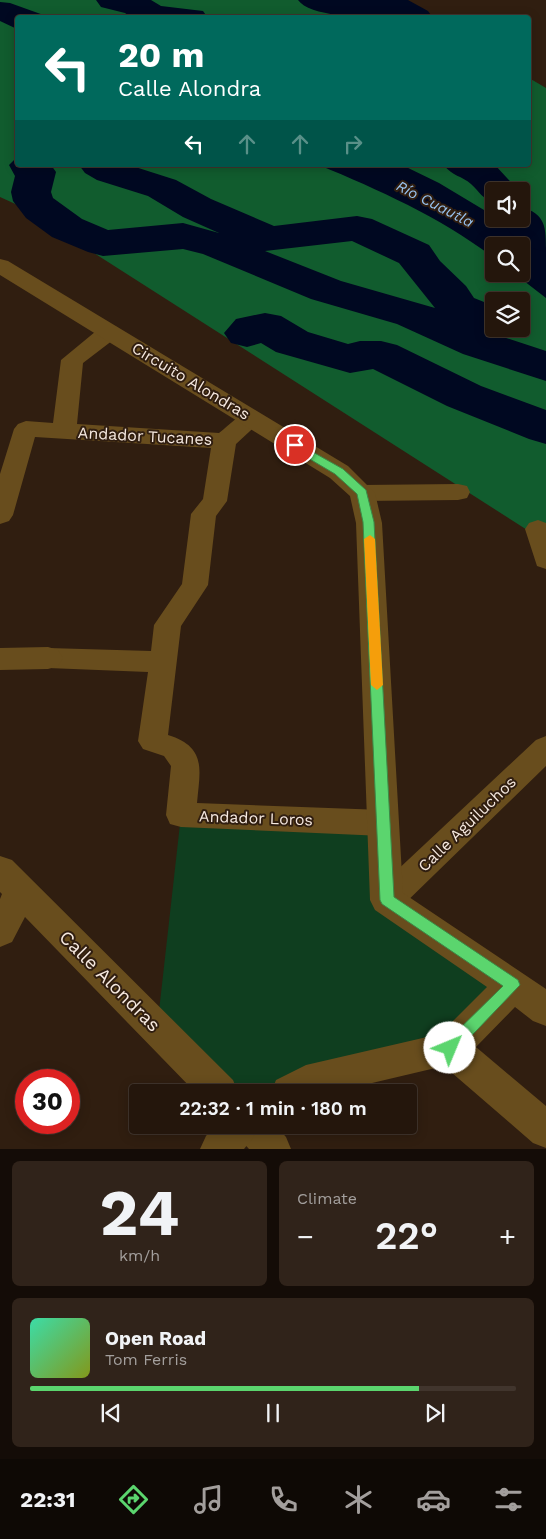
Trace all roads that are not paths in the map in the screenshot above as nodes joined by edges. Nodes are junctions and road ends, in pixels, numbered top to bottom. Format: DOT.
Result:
graph roads {
  1 [pos="0,266"];
  2 [pos="109,332"];
  3 [pos="251,418"];
  4 [pos="64,431"];
  5 [pos="224,441"];
  6 [pos="458,492"];
  7 [pos="362,493"];
  8 [pos="0,515"];
  9 [pos="538,529"];
  10 [pos="546,560"];
  11 [pos="48,658"];
  12 [pos="0,659"];
  13 [pos="163,662"];
  14 [pos="546,748"];
  15 [pos="383,823"];
  16 [pos="10,880"];
  17 [pos="387,900"];
  18 [pos="0,932"];
  19 [pos="513,985"];
  20 [pos="546,1010"];
  21 [pos="450,1048"];
  22 [pos="212,1084"];
  23 [pos="303,1084"];
  24 [pos="545,1127"];
  25 [pos="232,1134"];
  26 [pos="259,1134"];
  27 [pos="218,1149"];
  28 [pos="273,1149"];
  1 -- 2 [label="street, Circuito Alondras"];
  2 -- 3 [label="street, Circuito Alondras"];
  2 -- 4 [label="street, Andador Tucanes"];
  3 -- 5 [label="street"];
  3 -- 7 [label="street, Circuito Alondras"];
  4 -- 5 [label="street, Andador Tucanes"];
  4 -- 8 [label="street"];
  5 -- 13 [label="street"];
  6 -- 7 [label="street"];
  7 -- 15 [label="street"];
  9 -- 10 [label="street"];
  11 -- 12 [label="street"];
  11 -- 13 [label="street"];
  13 -- 15 [label="street, Andador Loros"];
  14 -- 17 [label="street, Calle Aguiluchos"];
  15 -- 17 [label="street"];
  16 -- 18 [label="street"];
  16 -- 22 [label="street, Calle Alondras"];
  17 -- 19 [label="street"];
  19 -- 20 [label="street"];
  19 -- 21 [label="street"];
  21 -- 23 [label="street"];
  21 -- 24 [label="street"];
  25 -- 27 [label="street"];
  26 -- 28 [label="street"];
}
